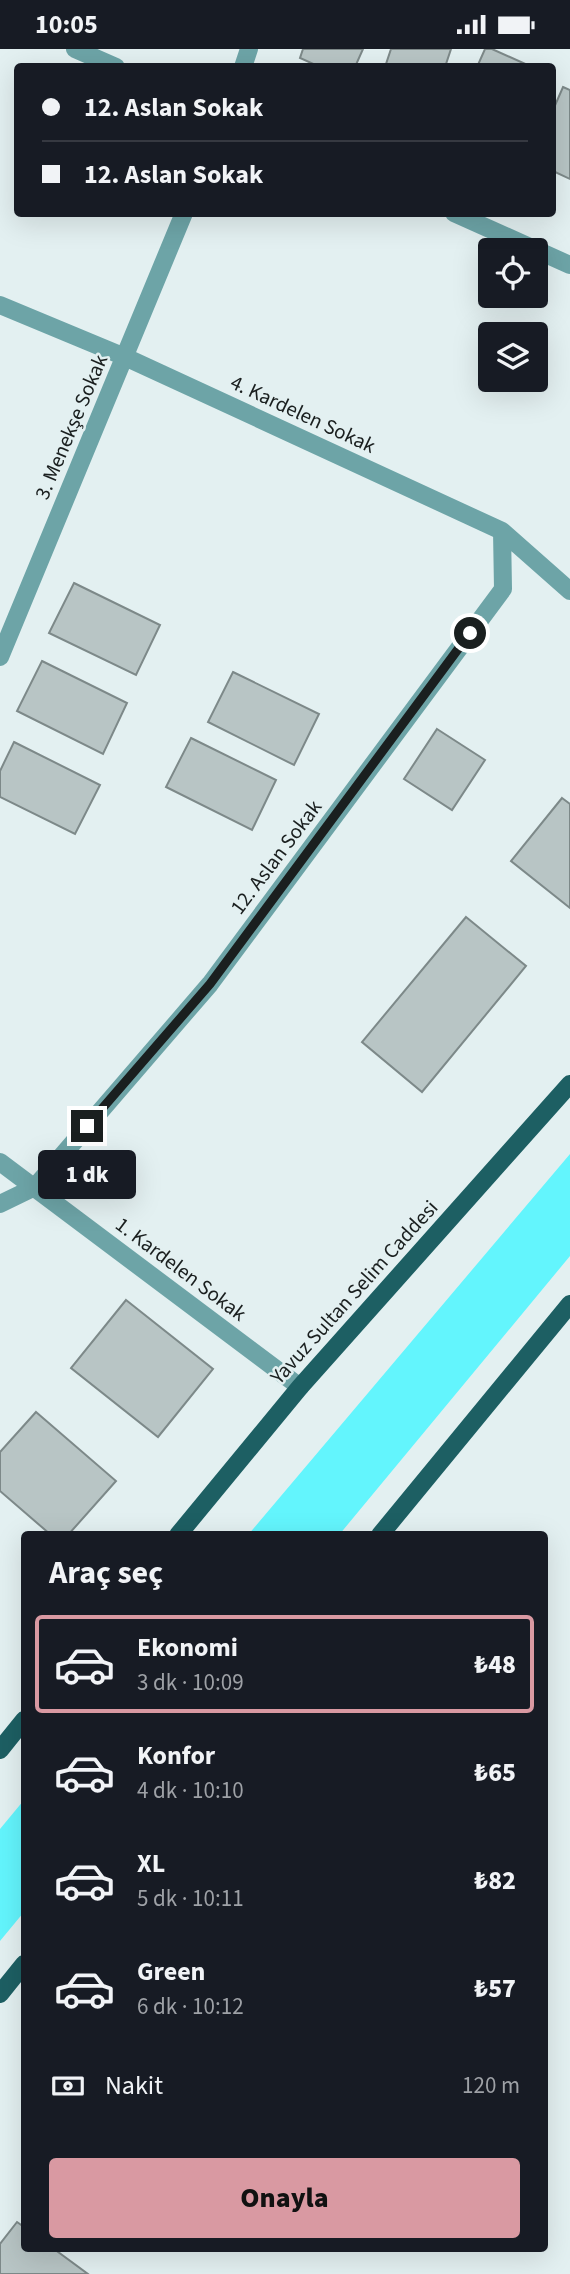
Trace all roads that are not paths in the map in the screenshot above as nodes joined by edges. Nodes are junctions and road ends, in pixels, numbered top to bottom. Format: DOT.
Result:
graph roads {
  1 [pos="75,49"];
  2 [pos="107,63"];
  3 [pos="182,217"];
  4 [pos="463,217"];
  5 [pos="570,265"];
  6 [pos="0,305"];
  7 [pos="125,357"];
  8 [pos="502,531"];
  9 [pos="570,591"];
  10 [pos="0,657"];
  11 [pos="570,1084"];
  12 [pos="0,1162"];
  13 [pos="35,1187"];
  14 [pos="0,1204"];
  15 [pos="570,1304"];
  16 [pos="300,1387"];
  17 [pos="181,1531"];
  18 [pos="383,1531"];
  19 [pos="21,1724"];
  20 [pos="0,1750"];
  21 [pos="21,1968"];
  22 [pos="0,1994"];
  1 -- 2 [label="street"];
  3 -- 7 [label="street, 3. Menekşe Sokak"];
  4 -- 5 [label="street"];
  6 -- 7 [label="street, 4. Kardelen Sokak"];
  7 -- 8 [label="street, 4. Kardelen Sokak"];
  7 -- 10 [label="street, 3. Menekşe Sokak"];
  8 -- 9 [label="street, 4. Kardelen Sokak"];
  8 -- 13 [label="street, 12. Aslan Sokak"];
  11 -- 16 [label="main road, Yavuz Sultan Selim Caddesi"];
  12 -- 13 [label="street, 1. Kardelen Sokak"];
  13 -- 14 [label="street"];
  13 -- 16 [label="street, 1. Kardelen Sokak"];
  15 -- 18 [label="main road"];
  16 -- 17 [label="main road, Yavuz Sultan Selim Caddesi"];
  19 -- 20 [label="main road"];
  21 -- 22 [label="main road"];
}
